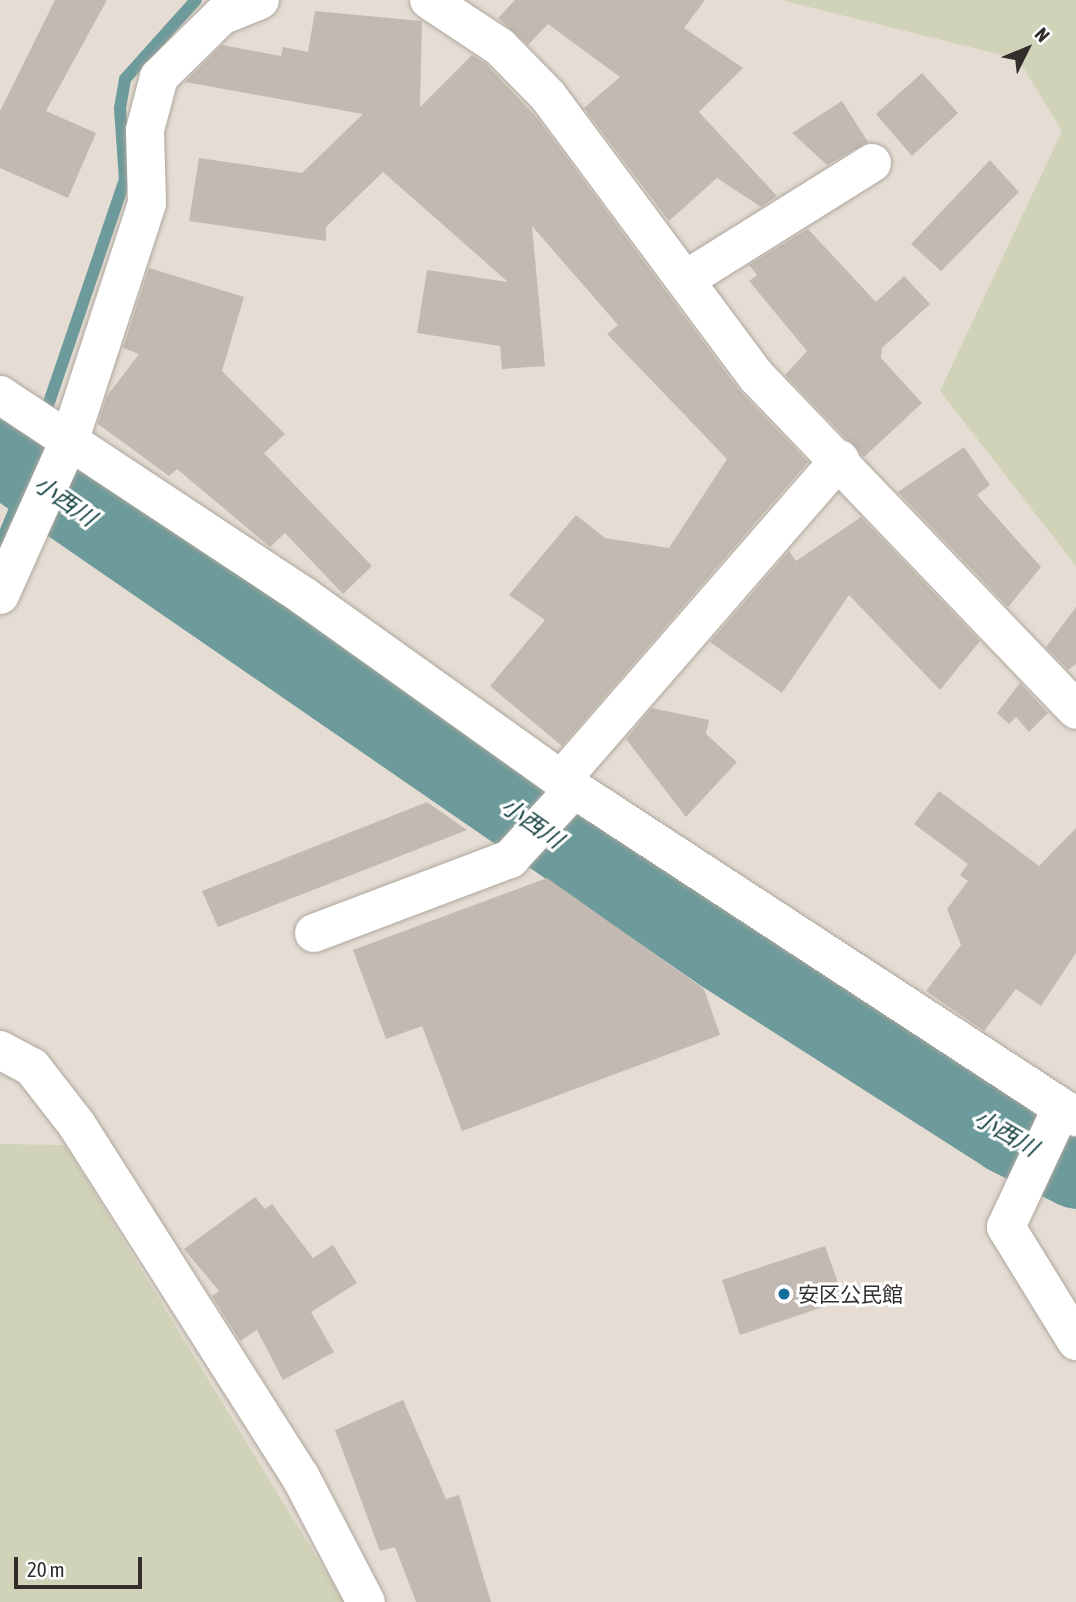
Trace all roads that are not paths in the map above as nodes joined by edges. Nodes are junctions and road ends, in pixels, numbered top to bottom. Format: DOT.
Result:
graph roads {
  1 [pos="260,0"];
  2 [pos="429,0"];
  3 [pos="211,8"];
  4 [pos="872,163"];
  5 [pos="688,278"];
  6 [pos="0,395"];
  7 [pos="71,436"];
  8 [pos="840,459"];
  9 [pos="0,595"];
  10 [pos="1076,710"];
  11 [pos="568,784"];
  12 [pos="314,933"];
  13 [pos="0,1050"];
  14 [pos="1068,1113"];
  15 [pos="1076,1341"];
  16 [pos="366,1602"];
  1 -- 3 [label="street"];
  2 -- 5 [label="street"];
  3 -- 7 [label="street"];
  4 -- 5 [label="street"];
  5 -- 8 [label="street"];
  6 -- 7 [label="street"];
  7 -- 9 [label="street"];
  7 -- 11 [label="street"];
  8 -- 10 [label="street"];
  8 -- 11 [label="street"];
  11 -- 12 [label="street"];
  11 -- 14 [label="street"];
  13 -- 16 [label="street"];
  14 -- 15 [label="street"];
}
